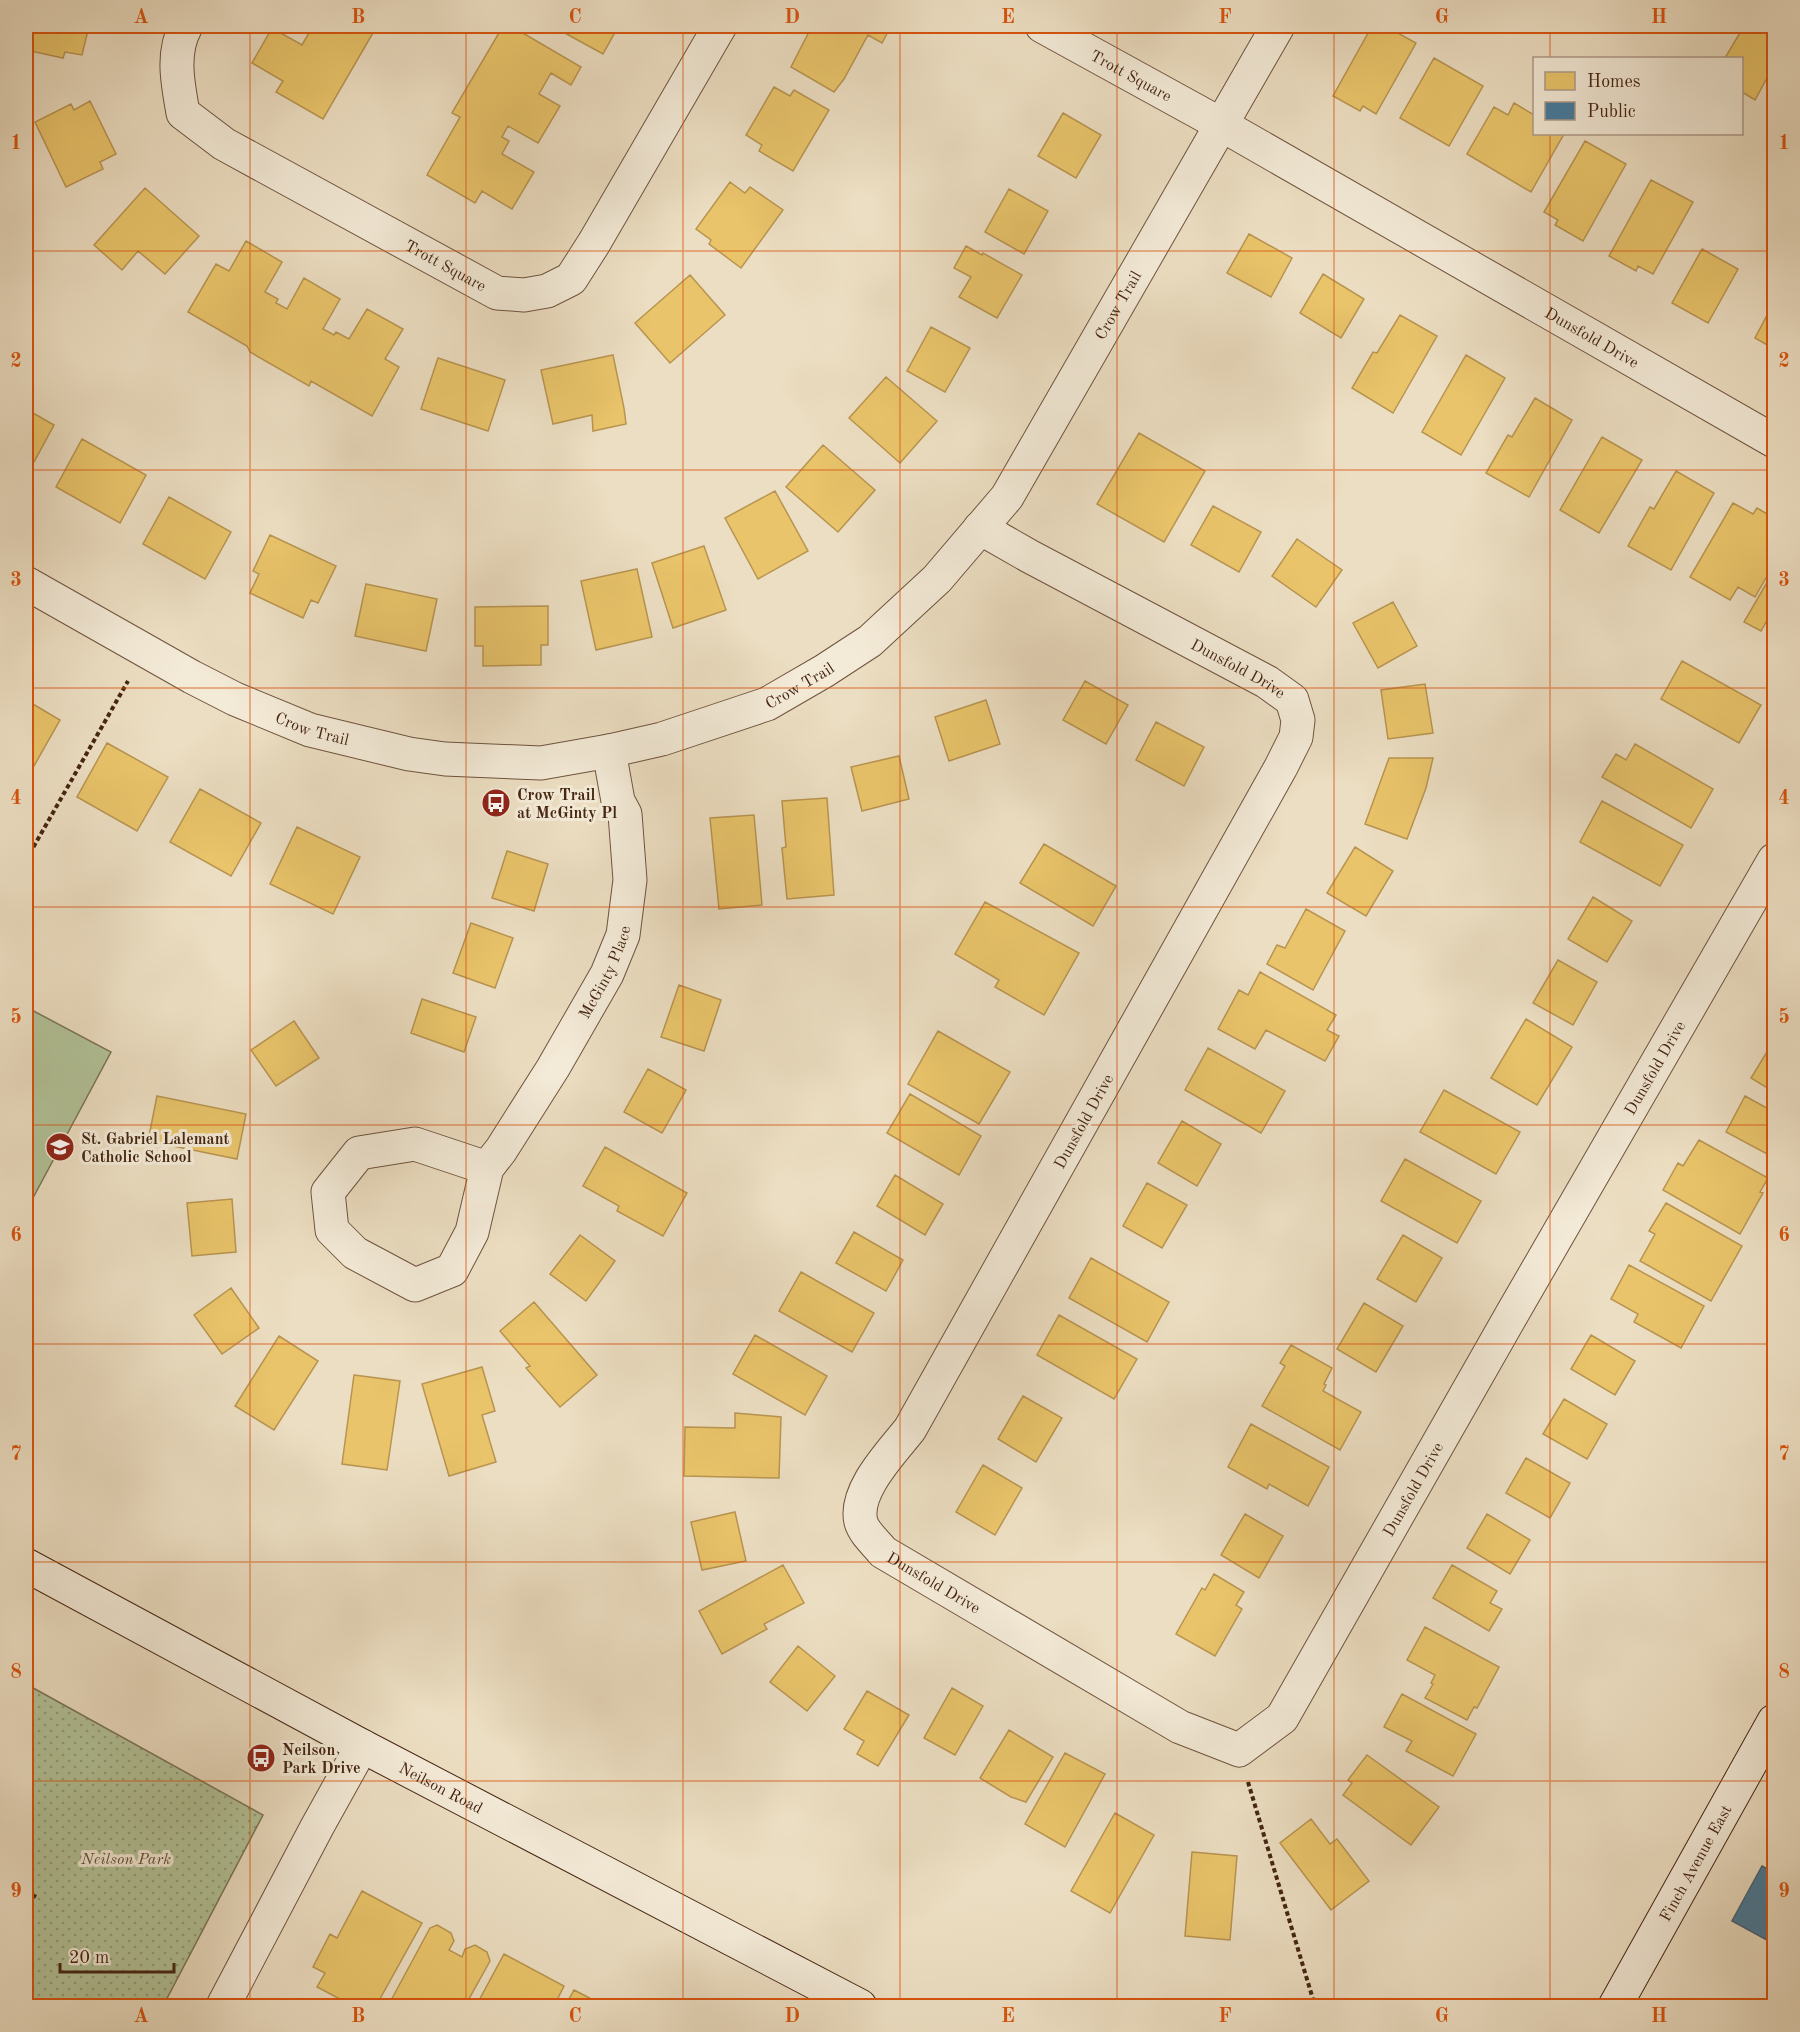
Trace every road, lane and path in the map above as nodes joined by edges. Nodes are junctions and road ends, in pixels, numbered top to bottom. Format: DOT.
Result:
graph roads {
  1 [pos="186,26"];
  2 [pos="720,26"];
  3 [pos="1042,26"];
  4 [pos="1278,26"];
  5 [pos="1222,125"];
  6 [pos="1774,441"];
  7 [pos="980,528"];
  8 [pos="26,583"];
  9 [pos="145,650"];
  10 [pos="609,751"];
  11 [pos="26,860"];
  12 [pos="1774,860"];
  13 [pos="487,1168"];
  14 [pos="26,1565"];
  15 [pos="1774,1721"];
  16 [pos="362,1746"];
  17 [pos="1239,1750"];
  18 [pos="26,1891"];
  19 [pos="36,1897"];
  20 [pos="223,2007"];
  21 [pos="860,2007"];
  22 [pos="1315,2007"];
  23 [pos="1615,2007"];
  1 -- 2 [label="street, Trott Square"];
  3 -- 5 [label="street, Trott Square"];
  4 -- 5 [label="street, Crow Trail"];
  5 -- 6 [label="street, Dunsfold Drive"];
  5 -- 7 [label="street, Crow Trail"];
  7 -- 10 [label="street, Crow Trail"];
  7 -- 17 [label="street, Dunsfold Drive"];
  8 -- 9 [label="street, Crow Trail"];
  9 -- 10 [label="street, Crow Trail"];
  9 -- 11 [label="path"];
  10 -- 13 [label="street, McGinty Place"];
  12 -- 17 [label="street, Dunsfold Drive"];
  13 -- 13 [label="street, McGinty Place"];
  14 -- 16 [label="street, Neilson Road"];
  15 -- 23 [label="street, Finch Avenue East"];
  16 -- 20 [label="street"];
  16 -- 21 [label="street, Neilson Road"];
  17 -- 22 [label="path"];
  18 -- 19 [label="path"];
}
